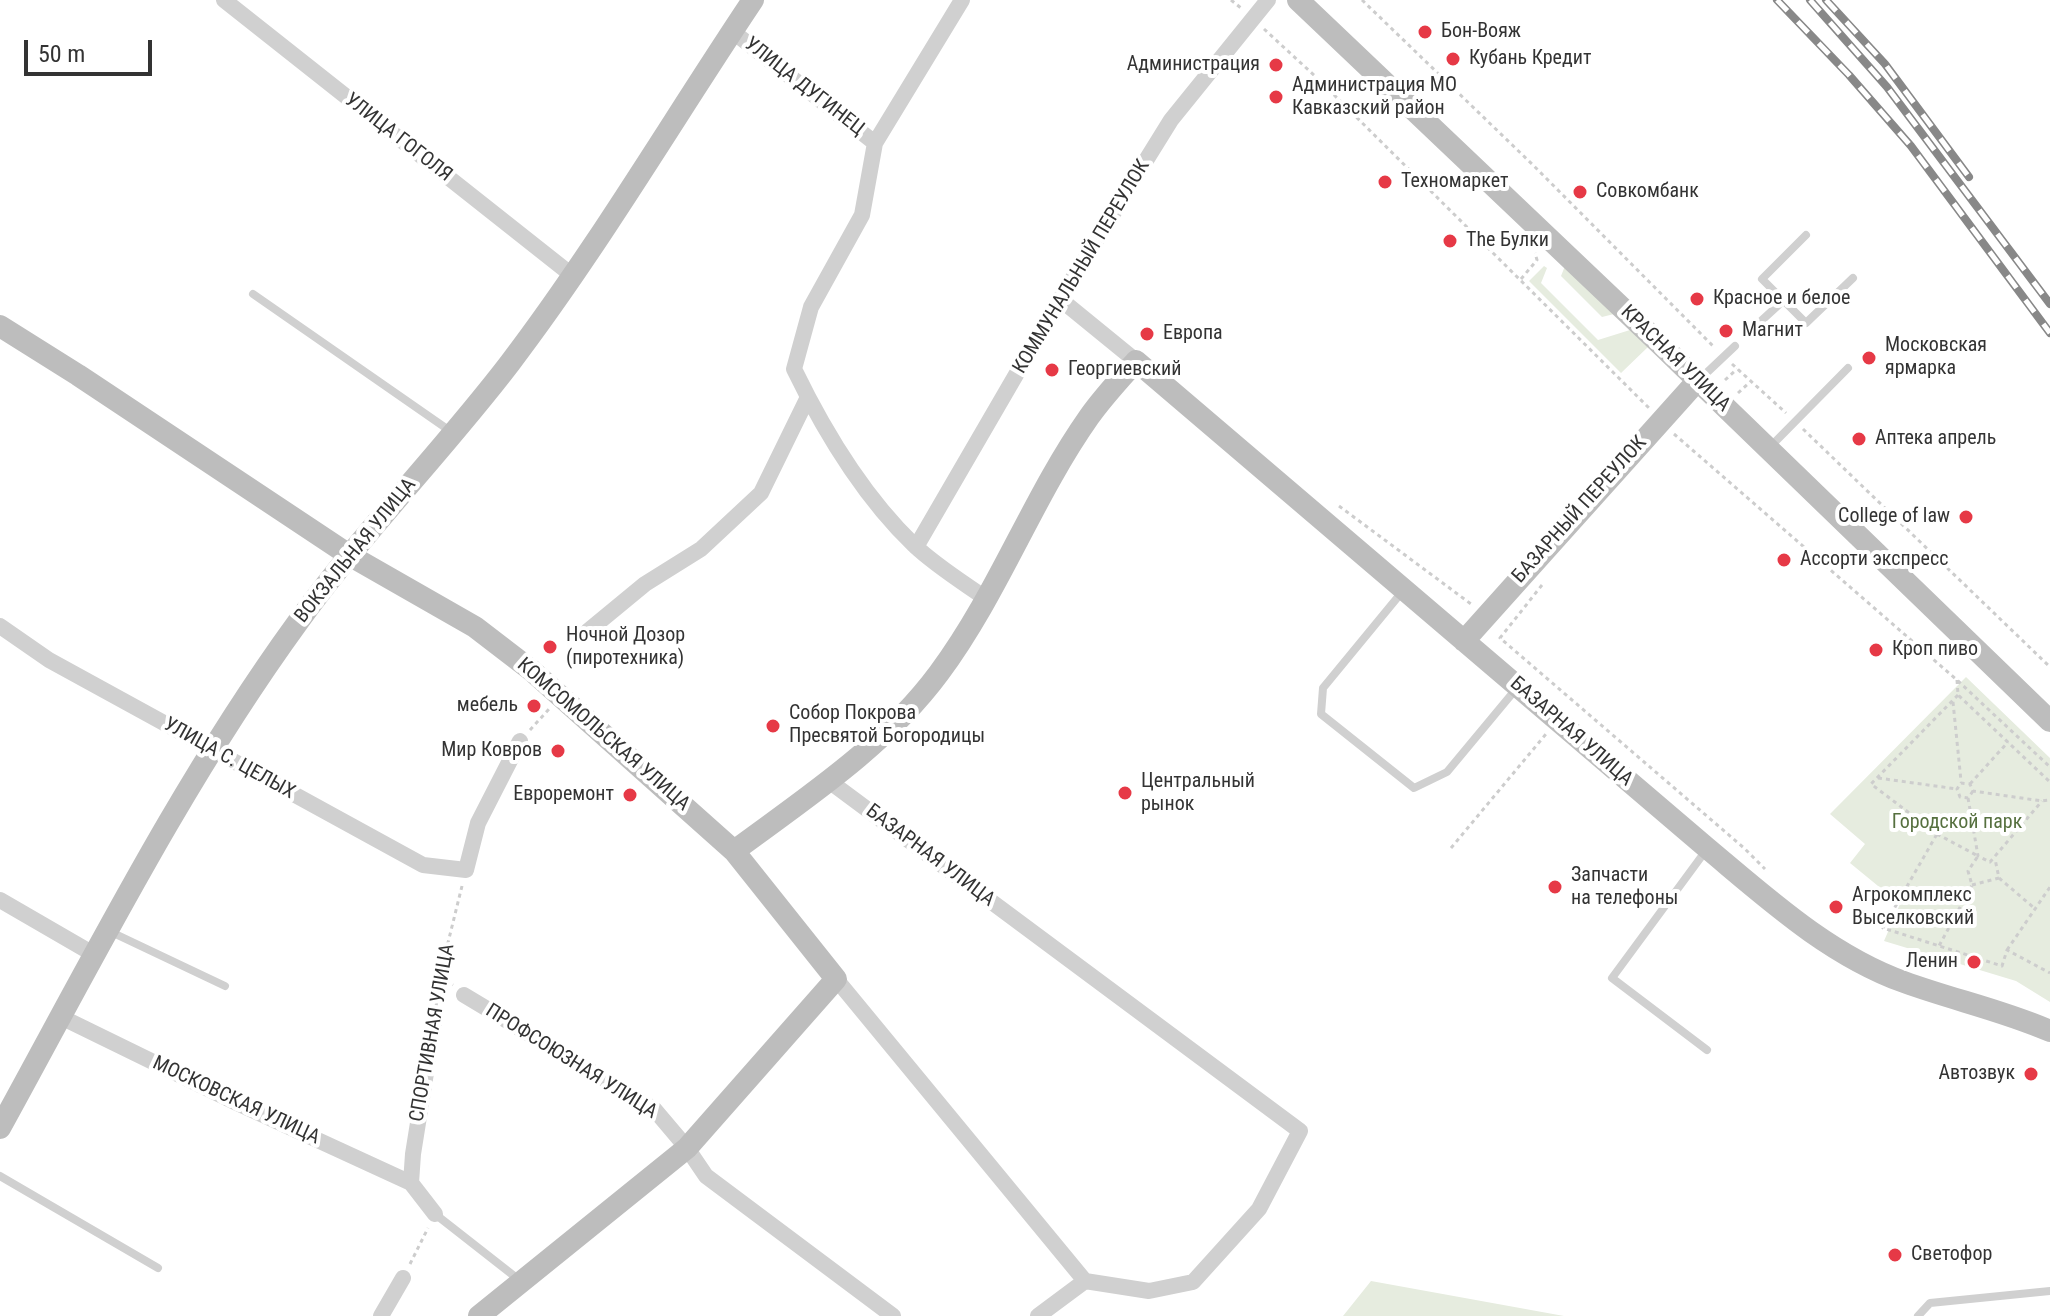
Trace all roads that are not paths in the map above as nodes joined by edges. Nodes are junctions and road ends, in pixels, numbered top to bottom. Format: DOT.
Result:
graph roads {
  1 [pos="224,0"];
  2 [pos="962,0"];
  3 [pos="1268,0"];
  4 [pos="1298,0"];
  5 [pos="749,2"];
  6 [pos="732,31"];
  7 [pos="875,143"];
  8 [pos="1806,235"];
  9 [pos="573,276"];
  10 [pos="1853,278"];
  11 [pos="253,294"];
  12 [pos="1060,299"];
  13 [pos="1784,300"];
  14 [pos="1761,321"];
  15 [pos="0,326"];
  16 [pos="1735,346"];
  17 [pos="1136,361"];
  18 [pos="1848,368"];
  19 [pos="1705,387"];
  20 [pos="808,397"];
  21 [pos="453,433"];
  22 [pos="1768,449"];
  23 [pos="916,547"];
  24 [pos="349,555"];
  25 [pos="1403,591"];
  26 [pos="988,600"];
  27 [pos="0,626"];
  28 [pos="588,631"];
  29 [pos="1464,641"];
  30 [pos="1518,687"];
  31 [pos="2050,721"];
  32 [pos="520,741"];
  33 [pos="212,750"];
  34 [pos="829,781"];
  35 [pos="1707,848"];
  36 [pos="734,851"];
  37 [pos="0,900"];
  38 [pos="109,931"];
  39 [pos="95,955"];
  40 [pos="836,979"];
  41 [pos="225,986"];
  42 [pos="464,995"];
  43 [pos="61,1017"];
  44 [pos="434,1023"];
  45 [pos="2050,1031"];
  46 [pos="1707,1050"];
  47 [pos="0,1128"];
  48 [pos="687,1148"];
  49 [pos="0,1176"];
  50 [pos="411,1183"];
  51 [pos="435,1214"];
  52 [pos="158,1268"];
  53 [pos="403,1278"];
  54 [pos="1085,1281"];
  55 [pos="522,1282"];
  56 [pos="2050,1291"];
  57 [pos="490,1313"];
  58 [pos="381,1316"];
  59 [pos="893,1316"];
  60 [pos="1038,1316"];
  61 [pos="1918,1316"];
  1 -- 9 [label="street, УЛИЦА ГОГОЛЯ"];
  2 -- 7 [label="street"];
  3 -- 12 [label="street, КОММУНАЛЬНЫЙ ПЕРЕУЛОК"];
  4 -- 19 [label="main road, КРАСНАЯ УЛИЦА"];
  5 -- 6 [label="main road, ВОКЗАЛЬНАЯ УЛИЦА"];
  6 -- 7 [label="street, УЛИЦА ДУГИНЕЦ"];
  6 -- 9 [label="main road, ВОКЗАЛЬНАЯ УЛИЦА"];
  7 -- 20 [label="street"];
  8 -- 13 [label="lane"];
  9 -- 21 [label="main road, ВОКЗАЛЬНАЯ УЛИЦА"];
  10 -- 13 [label="lane"];
  11 -- 21 [label="lane"];
  12 -- 17 [label="street, БАЗАРНАЯ УЛИЦА"];
  12 -- 23 [label="street, КОММУНАЛЬНЫЙ ПЕРЕУЛОК"];
  13 -- 14 [label="lane"];
  15 -- 24 [label="main road, КОМСОМОЛЬСКАЯ УЛИЦА"];
  16 -- 19 [label="lane"];
  17 -- 25 [label="main road, БАЗАРНАЯ УЛИЦА"];
  17 -- 26 [label="main road"];
  18 -- 22 [label="lane"];
  19 -- 22 [label="main road, КРАСНАЯ УЛИЦА"];
  19 -- 29 [label="main road, БАЗАРНЫЙ ПЕРЕУЛОК"];
  20 -- 23 [label="street"];
  20 -- 28 [label="street"];
  21 -- 24 [label="main road, ВОКЗАЛЬНАЯ УЛИЦА"];
  22 -- 31 [label="main road, КРАСНАЯ УЛИЦА"];
  23 -- 26 [label="street"];
  24 -- 33 [label="main road, ВОКЗАЛЬНАЯ УЛИЦА"];
  24 -- 36 [label="main road, КОМСОМОЛЬСКАЯ УЛИЦА"];
  25 -- 29 [label="main road, БАЗАРНАЯ УЛИЦА"];
  25 -- 30 [label="lane"];
  26 -- 34 [label="main road"];
  27 -- 33 [label="street, УЛИЦА С. ЦЕЛЫХ"];
  29 -- 30 [label="main road, БАЗАРНАЯ УЛИЦА"];
  30 -- 35 [label="main road, БАЗАРНАЯ УЛИЦА"];
  32 -- 33 [label="street, УЛИЦА С. ЦЕЛЫХ"];
  33 -- 38 [label="main road, ВОКЗАЛЬНАЯ УЛИЦА"];
  34 -- 36 [label="main road"];
  34 -- 54 [label="street, БАЗАРНАЯ УЛИЦА"];
  35 -- 45 [label="main road, БАЗАРНАЯ УЛИЦА"];
  35 -- 46 [label="lane"];
  36 -- 40 [label="main road, КОМСОМОЛЬСКАЯ УЛИЦА"];
  37 -- 39 [label="street"];
  38 -- 39 [label="main road, ВОКЗАЛЬНАЯ УЛИЦА"];
  38 -- 41 [label="lane"];
  39 -- 43 [label="main road, ВОКЗАЛЬНАЯ УЛИЦА"];
  40 -- 48 [label="main road"];
  40 -- 54 [label="street, КОМСОМОЛЬСКАЯ УЛИЦА"];
  42 -- 48 [label="street, ПРОФСОЮЗНАЯ УЛИЦА"];
  43 -- 47 [label="main road, ВОКЗАЛЬНАЯ УЛИЦА"];
  43 -- 50 [label="street, МОСКОВСКАЯ УЛИЦА"];
  44 -- 50 [label="street, СПОРТИВНАЯ УЛИЦА"];
  48 -- 55 [label="main road"];
  48 -- 59 [label="street, ПРОФСОЮЗНАЯ УЛИЦА"];
  49 -- 52 [label="lane"];
  50 -- 51 [label="street"];
  51 -- 55 [label="lane"];
  53 -- 58 [label="street"];
  54 -- 60 [label="street"];
  55 -- 57 [label="main road"];
  56 -- 61 [label="lane"];
}
